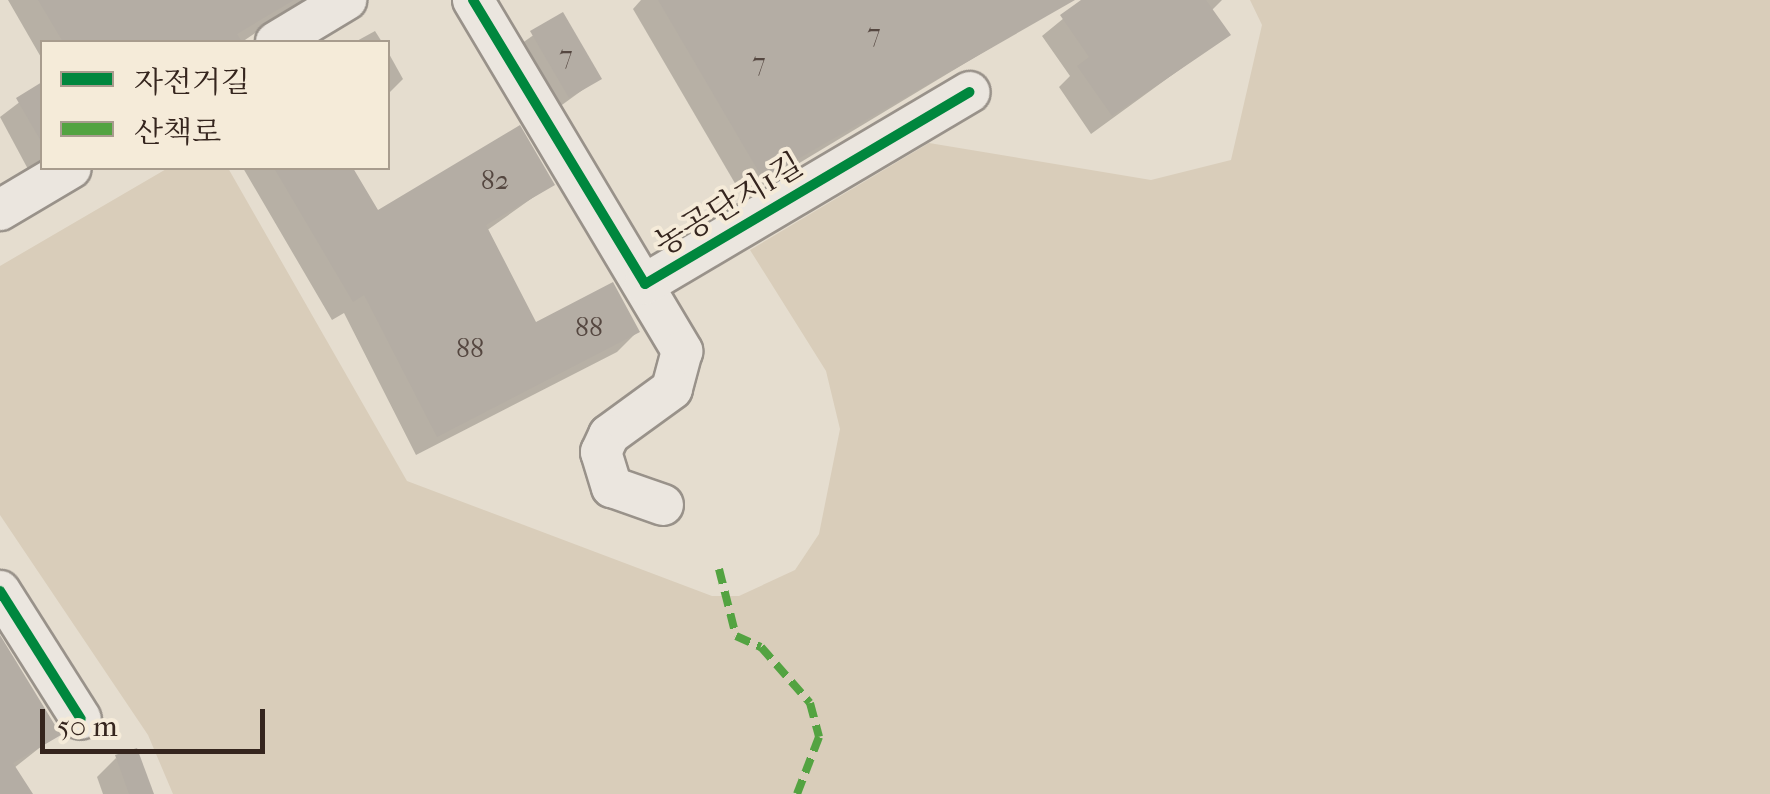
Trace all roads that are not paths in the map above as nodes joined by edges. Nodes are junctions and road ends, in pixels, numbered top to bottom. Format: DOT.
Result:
graph roads {
  1 [pos="346,0"];
  2 [pos="473,0"];
  3 [pos="279,40"];
  4 [pos="970,92"];
  5 [pos="68,170"];
  6 [pos="0,210"];
  7 [pos="645,284"];
  8 [pos="662,504"];
  9 [pos="0,591"];
  10 [pos="80,720"];
  1 -- 3 [label="street"];
  2 -- 7 [label="street, 농공단지1길"];
  4 -- 7 [label="street, 농공단지1길"];
  5 -- 6 [label="street"];
  7 -- 8 [label="street"];
  9 -- 10 [label="street"];
}
